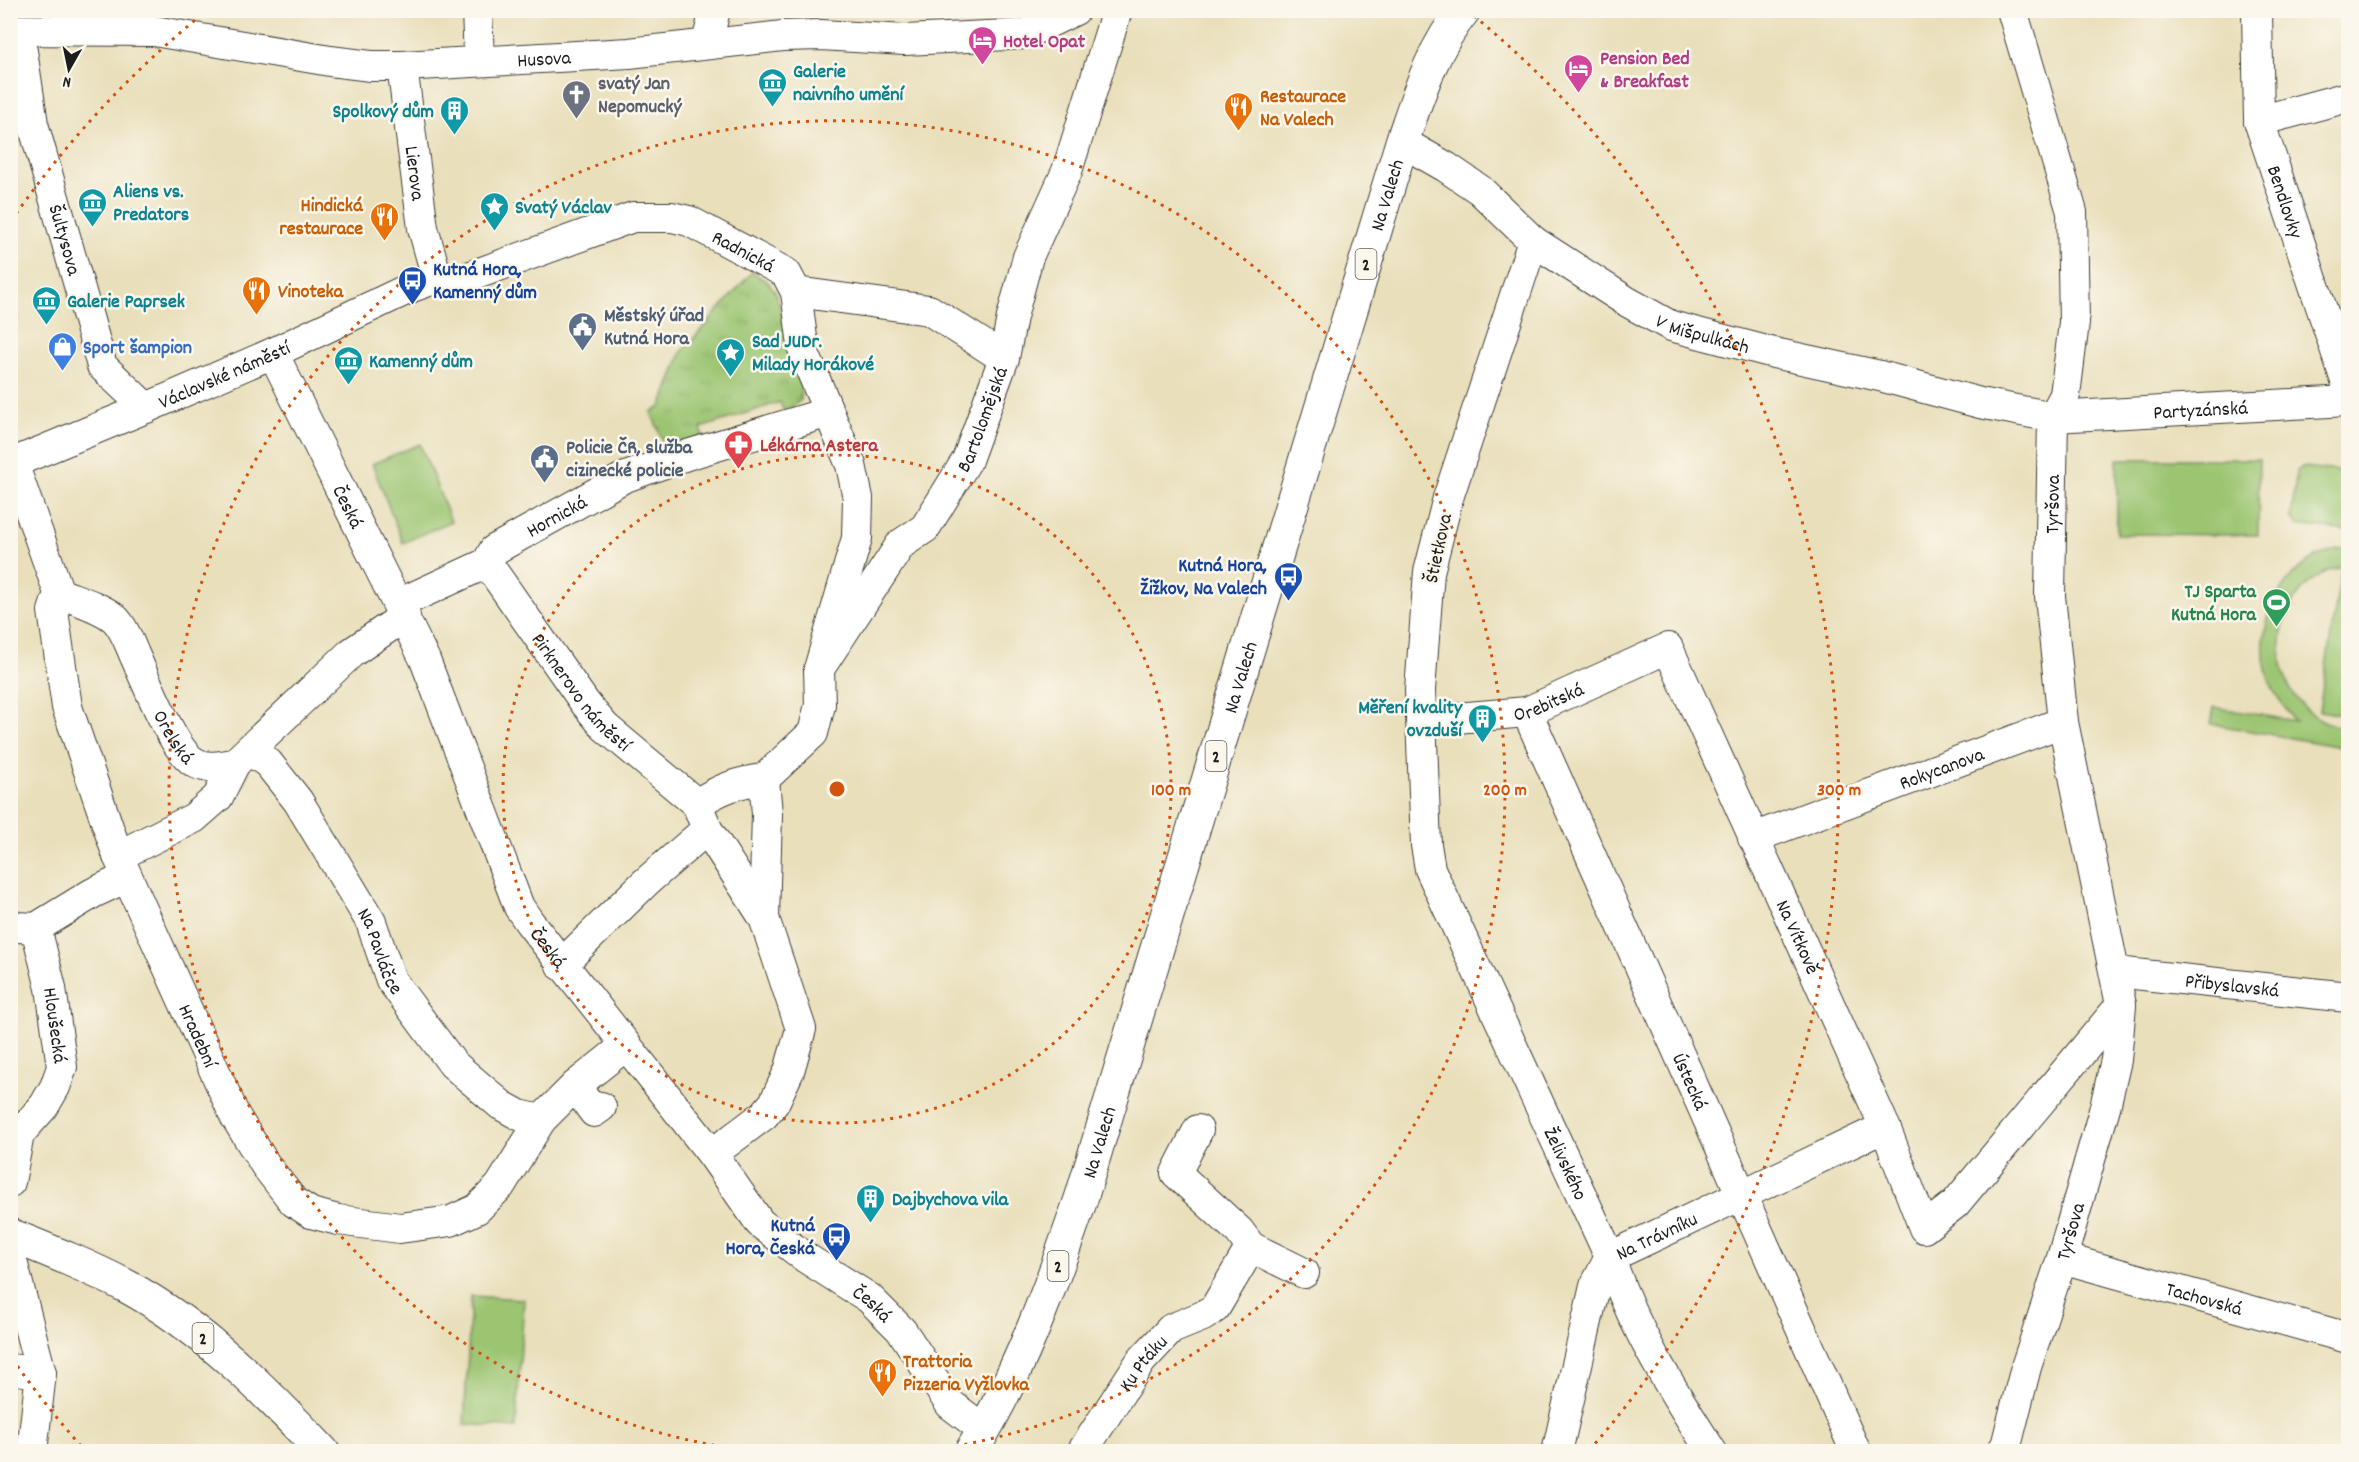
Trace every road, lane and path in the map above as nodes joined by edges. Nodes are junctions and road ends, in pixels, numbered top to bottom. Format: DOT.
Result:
graph roads {
  1 [pos="477,10"];
  2 [pos="715,10"];
  3 [pos="1075,10"];
  4 [pos="1118,10"];
  5 [pos="1431,10"];
  6 [pos="1464,10"];
  7 [pos="2012,10"];
  8 [pos="2257,10"];
  9 [pos="90,20"];
  10 [pos="786,23"];
  11 [pos="16,41"];
  12 [pos="707,43"];
  13 [pos="1432,59"];
  14 [pos="478,62"];
  15 [pos="402,66"];
  16 [pos="2349,97"];
  17 [pos="2259,121"];
  18 [pos="1402,142"];
  19 [pos="1533,241"];
  20 [pos="437,278"];
  21 [pos="796,292"];
  22 [pos="273,353"];
  23 [pos="1004,358"];
  24 [pos="2349,387"];
  25 [pos="2349,401"];
  26 [pos="146,408"];
  27 [pos="829,412"];
  28 [pos="2053,417"];
  29 [pos="12,463"];
  30 [pos="857,538"];
  31 [pos="901,544"];
  32 [pos="487,563"];
  33 [pos="59,593"];
  34 [pos="401,610"];
  35 [pos="1668,648"];
  36 [pos="819,669"];
  37 [pos="1527,712"];
  38 [pos="1420,722"];
  39 [pos="2063,722"];
  40 [pos="242,757"];
  41 [pos="764,779"];
  42 [pos="702,816"];
  43 [pos="1752,838"];
  44 [pos="126,863"];
  45 [pos="1430,868"];
  46 [pos="764,918"];
  47 [pos="23,926"];
  48 [pos="561,965"];
  49 [pos="2116,972"];
  50 [pos="2349,997"];
  51 [pos="2121,1005"];
  52 [pos="625,1046"];
  53 [pos="575,1086"];
  54 [pos="601,1107"];
  55 [pos="542,1120"];
  56 [pos="15,1127"];
  57 [pos="1885,1127"];
  58 [pos="1198,1130"];
  59 [pos="712,1154"];
  60 [pos="10,1182"];
  61 [pos="1740,1194"];
  62 [pos="1251,1247"];
  63 [pos="12,1250"];
  64 [pos="1610,1257"];
  65 [pos="2062,1258"];
  66 [pos="1304,1273"];
  67 [pos="2349,1338"];
  68 [pos="10,1369"];
  69 [pos="41,1373"];
  70 [pos="979,1444"];
  71 [pos="1095,1447"];
  72 [pos="1855,1450"];
  73 [pos="2009,1450"];
  74 [pos="32,1452"];
  75 [pos="323,1452"];
  76 [pos="1557,1452"];
  77 [pos="1712,1452"];
  1 -- 14 [label="street"];
  2 -- 12 [label="street"];
  3 -- 10 [label="street, Husova"];
  4 -- 23 [label="street, Bartolomějská"];
  5 -- 13 [label="main road"];
  6 -- 13 [label="main road, Na Valech / 2"];
  7 -- 28 [label="street, Tyršova"];
  8 -- 17 [label="street, Bendlovky"];
  9 -- 11 [label="street, Husova"];
  9 -- 15 [label="street, Husova"];
  10 -- 12 [label="street, Husova"];
  11 -- 26 [label="street, Šultysova"];
  12 -- 14 [label="street, Husova"];
  13 -- 18 [label="main road, Na Valech / 2"];
  14 -- 15 [label="street, Husova"];
  15 -- 20 [label="street, Lierova"];
  16 -- 17 [label="street"];
  17 -- 24 [label="street, Bendlovky"];
  18 -- 19 [label="street, V Mišpulkách"];
  18 -- 70 [label="main road, Na Valech / 2"];
  19 -- 28 [label="street, V Mišpulkách"];
  19 -- 38 [label="street, Štietkova"];
  20 -- 21 [label="street, Radnická"];
  20 -- 22 [label="street, Václavské náměstí"];
  21 -- 23 [label="street"];
  21 -- 27 [label="street, Radnická"];
  22 -- 26 [label="street, Václavské náměstí"];
  22 -- 34 [label="street, Česká"];
  23 -- 31 [label="street, Bartolomějská"];
  25 -- 28 [label="street, Partyzánská"];
  26 -- 29 [label="street, Václavské náměstí"];
  27 -- 30 [label="street, Radnická"];
  27 -- 32 [label="street, Hornická"];
  28 -- 39 [label="street, Tyršova"];
  29 -- 33 [label="street, Hradební"];
  30 -- 31 [label="street"];
  30 -- 36 [label="street, Radnická"];
  31 -- 36 [label="street, Bartolomějská"];
  32 -- 34 [label="street, Hornická"];
  32 -- 42 [label="street, Pirknerovo náměstí"];
  33 -- 40 [label="street, Orelská"];
  33 -- 44 [label="street, Hradební"];
  34 -- 40 [label="street"];
  34 -- 48 [label="street, Česká"];
  35 -- 37 [label="street, Orebitská"];
  35 -- 43 [label="street, Na Vítkově"];
  36 -- 41 [label="street"];
  37 -- 38 [label="street, Orebitská"];
  37 -- 61 [label="street, Ústecká"];
  38 -- 45 [label="street, Štietkova"];
  39 -- 43 [label="street, Rokycanova"];
  39 -- 49 [label="street, Tyršova"];
  40 -- 44 [label="street, Hloušecká"];
  40 -- 55 [label="street, Na Pavláčce"];
  41 -- 42 [label="street"];
  41 -- 46 [label="street, Pirknerovo náměstí"];
  42 -- 46 [label="street, Pirknerovo náměstí"];
  42 -- 48 [label="street"];
  43 -- 57 [label="street, Na Vítkově"];
  44 -- 47 [label="street, Hloušecká"];
  44 -- 55 [label="street, Hradební"];
  45 -- 64 [label="street, Želivského"];
  46 -- 59 [label="street, Pirknerovo náměstí"];
  47 -- 56 [label="street, Hloušecká"];
  48 -- 52 [label="street, Česká"];
  49 -- 50 [label="street, Přibyslavská"];
  49 -- 51 [label="street, Tyršova"];
  51 -- 57 [label="street, Na Vítkově"];
  51 -- 65 [label="street, Tyršova"];
  52 -- 53 [label="street, Hradební"];
  52 -- 59 [label="street, Česká"];
  53 -- 54 [label="street"];
  53 -- 55 [label="street, Hradební"];
  56 -- 60 [label="street, Hloušecká"];
  57 -- 61 [label="street, Na Trávníku"];
  58 -- 62 [label="street"];
  59 -- 70 [label="street, Česká"];
  61 -- 64 [label="street, Na Trávníku"];
  61 -- 72 [label="street, Ústecká"];
  62 -- 66 [label="street"];
  62 -- 71 [label="street, Ku Ptáku"];
  63 -- 69 [label="street"];
  63 -- 75 [label="main road, 2"];
  64 -- 76 [label="street, Na Trávníku"];
  64 -- 77 [label="street, Želivského"];
  65 -- 67 [label="street, Tachovská"];
  65 -- 73 [label="street, Tyršova"];
  68 -- 69 [label="street"];
  69 -- 74 [label="street"];
}
